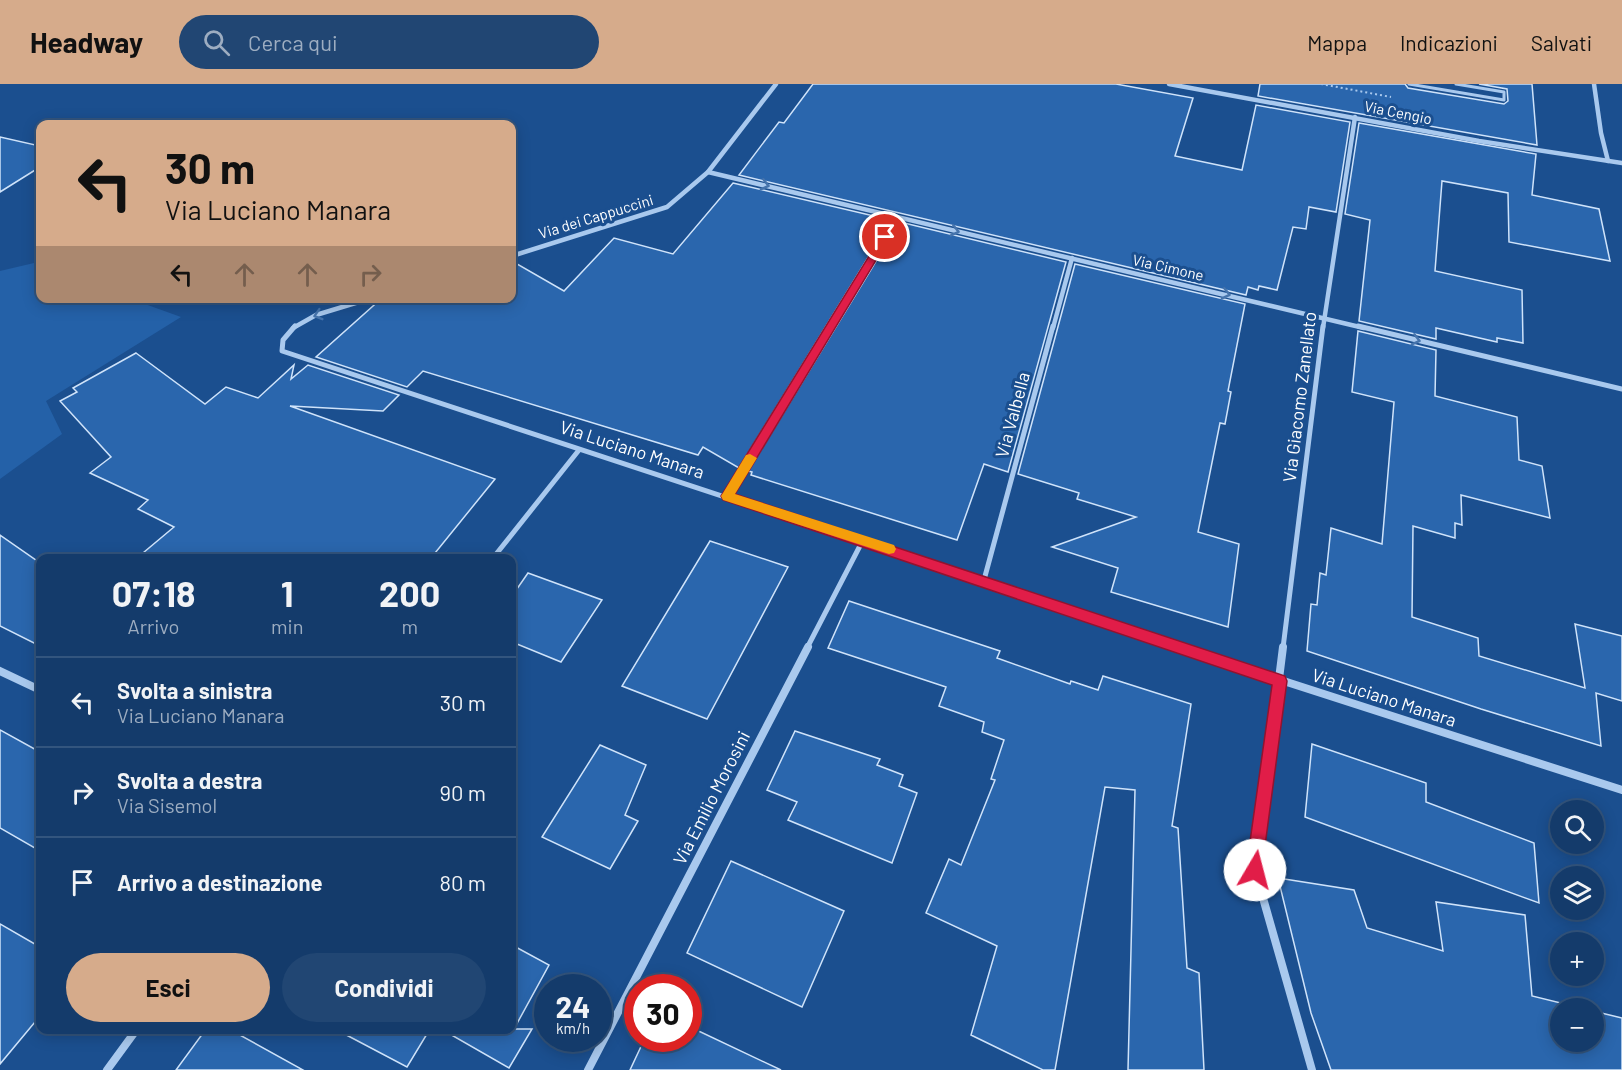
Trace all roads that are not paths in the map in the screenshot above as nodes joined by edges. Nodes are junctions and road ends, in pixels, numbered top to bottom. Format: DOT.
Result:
graph roads {
  1 [pos="776,84"];
  2 [pos="1169,84"];
  3 [pos="1409,84"];
  4 [pos="1456,84"];
  5 [pos="1594,84"];
  6 [pos="1355,117"];
  7 [pos="1608,160"];
  8 [pos="1622,163"];
  9 [pos="708,172"];
  10 [pos="897,218"];
  11 [pos="516,255"];
  12 [pos="1072,258"];
  13 [pos="356,303"];
  14 [pos="1324,318"];
  15 [pos="1622,389"];
  16 [pos="579,450"];
  17 [pos="727,496"];
  18 [pos="863,540"];
  19 [pos="496,554"];
  20 [pos="984,580"];
  21 [pos="0,671"];
  22 [pos="1280,681"];
  23 [pos="36,688"];
  24 [pos="1622,790"];
  25 [pos="133,1034"];
  26 [pos="107,1070"];
  27 [pos="588,1070"];
  28 [pos="1312,1070"];
  1 -- 9 [label="street, Via dei Cappuccini"];
  2 -- 6 [label="street, Via Cengio"];
  3 -- 4 [label="lane"];
  5 -- 7 [label="street"];
  6 -- 7 [label="street, Via Cengio"];
  6 -- 14 [label="street, Via Giacomo Zanellato"];
  7 -- 8 [label="street, Via Cengio"];
  9 -- 10 [label="street, Via Cimone, one-way"];
  9 -- 11 [label="street, Via dei Cappuccini"];
  10 -- 12 [label="street, Via Cimone, one-way"];
  10 -- 17 [label="street"];
  12 -- 14 [label="street, Via Cimone, one-way"];
  12 -- 20 [label="street, Via Valbella"];
  13 -- 16 [label="street, Via Luciano Manara, one-way"];
  14 -- 15 [label="street, Via Cimone, one-way"];
  14 -- 22 [label="street, Via Giacomo Zanellato"];
  16 -- 17 [label="street, Via Luciano Manara"];
  16 -- 19 [label="street"];
  17 -- 18 [label="street, Via Luciano Manara"];
  18 -- 20 [label="street, Via Luciano Manara"];
  18 -- 27 [label="street, Via Emilio Morosini"];
  20 -- 22 [label="street, Via Luciano Manara"];
  21 -- 23 [label="street"];
  22 -- 24 [label="street, Via Luciano Manara"];
  22 -- 28 [label="street, Via Giacomo Zanellato"];
  25 -- 26 [label="street"];
}
